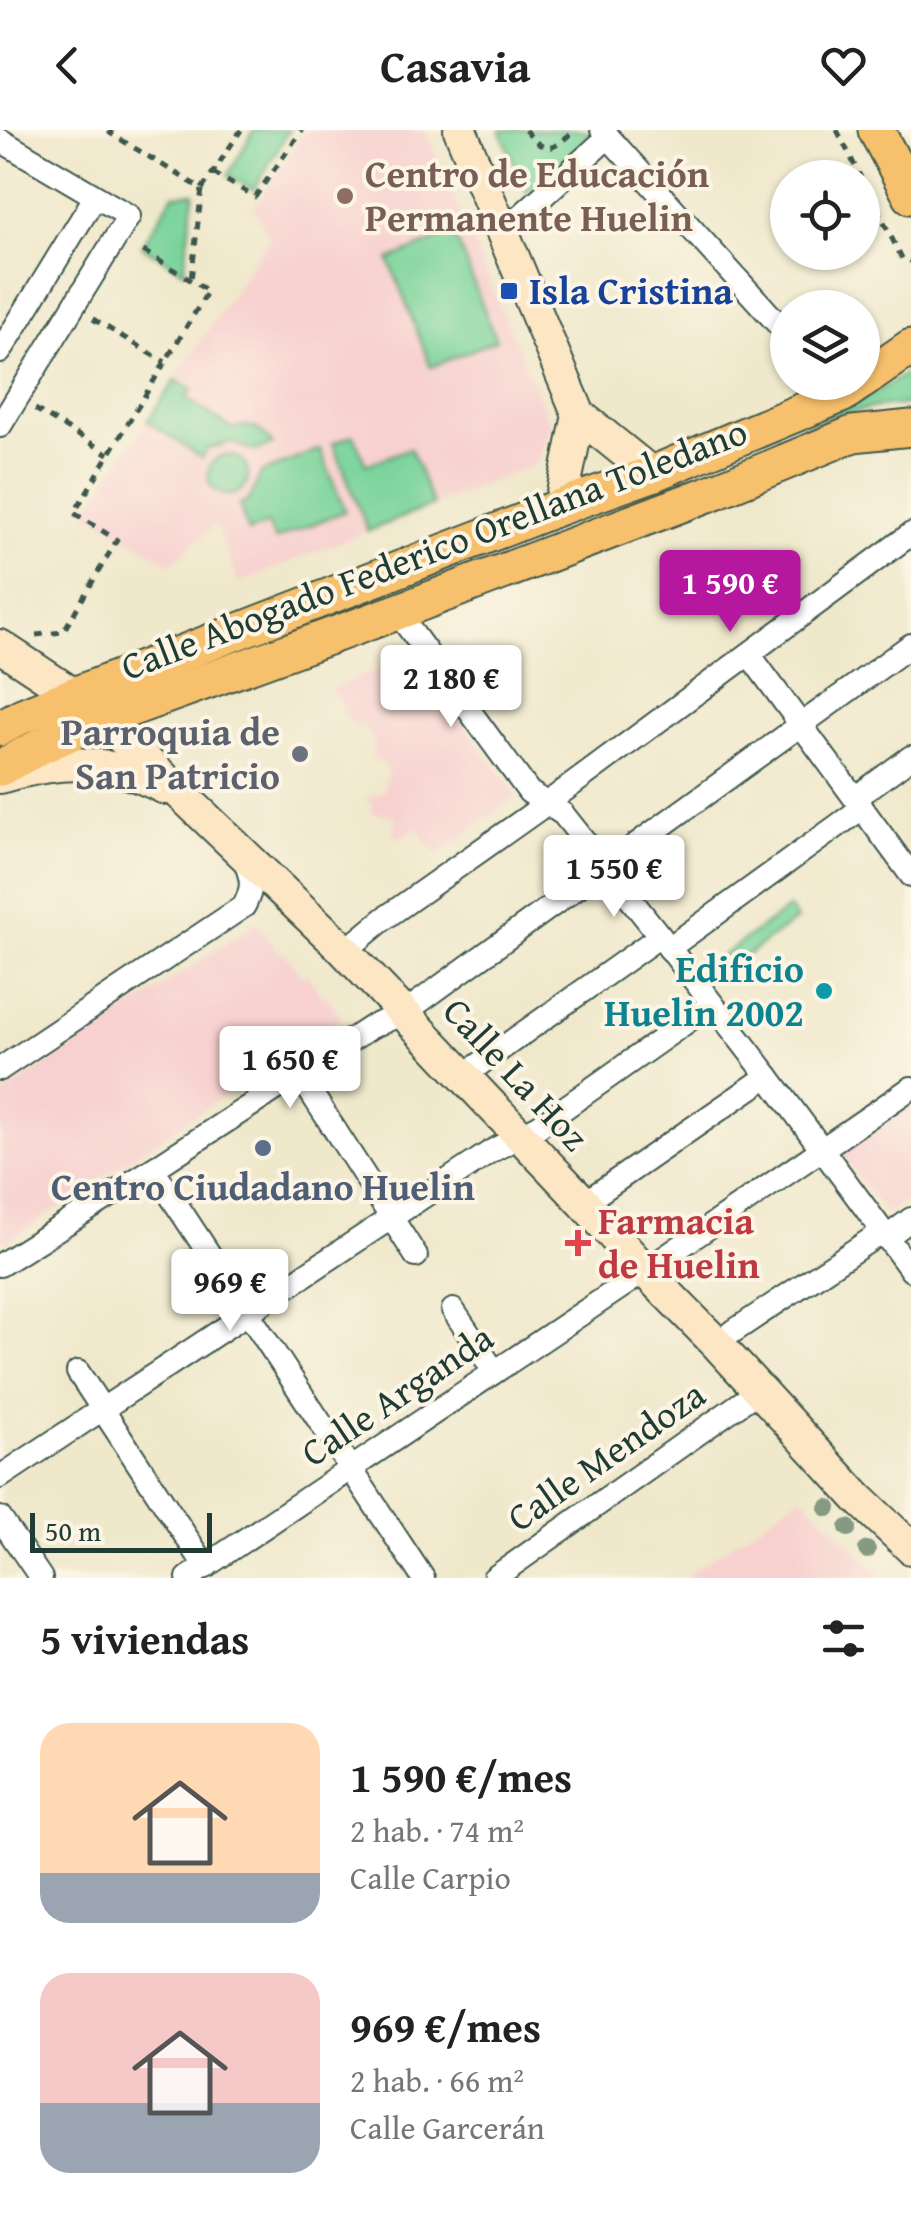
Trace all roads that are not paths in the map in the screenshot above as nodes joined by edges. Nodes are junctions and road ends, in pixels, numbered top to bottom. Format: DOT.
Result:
graph roads {
  1 [pos="460,130"];
  2 [pos="876,130"];
  3 [pos="605,133"];
  4 [pos="0,140"];
  5 [pos="95,196"];
  6 [pos="911,196"];
  7 [pos="502,233"];
  8 [pos="770,315"];
  9 [pos="911,348"];
  10 [pos="0,352"];
  11 [pos="880,366"];
  12 [pos="816,400"];
  13 [pos="579,415"];
  14 [pos="0,426"];
  15 [pos="911,428"];
  16 [pos="652,474"];
  17 [pos="708,494"];
  18 [pos="560,507"];
  19 [pos="911,534"];
  20 [pos="397,612"];
  21 [pos="911,645"];
  22 [pos="0,646"];
  23 [pos="749,654"];
  24 [pos="74,695"];
  25 [pos="102,719"];
  26 [pos="801,725"];
  27 [pos="0,728"];
  28 [pos="911,757"];
  29 [pos="0,768"];
  30 [pos="0,777"];
  31 [pos="187,799"];
  32 [pos="859,803"];
  33 [pos="546,804"];
  34 [pos="241,850"];
  35 [pos="606,868"];
  36 [pos="911,876"];
  37 [pos="664,942"];
  38 [pos="345,952"];
  39 [pos="712,1004"];
  40 [pos="404,1013"];
  41 [pos="0,1069"];
  42 [pos="299,1074"];
  43 [pos="464,1076"];
  44 [pos="768,1076"];
  45 [pos="911,1088"];
  46 [pos="519,1137"];
  47 [pos="822,1148"];
  48 [pos="153,1169"];
  49 [pos="584,1203"];
  50 [pos="393,1218"];
  51 [pos="911,1219"];
  52 [pos="884,1235"];
  53 [pos="416,1256"];
  54 [pos="0,1265"];
  55 [pos="911,1270"];
  56 [pos="645,1271"];
  57 [pos="453,1310"];
  58 [pos="248,1314"];
  59 [pos="716,1343"];
  60 [pos="494,1371"];
  61 [pos="78,1372"];
  62 [pos="758,1390"];
  63 [pos="102,1410"];
  64 [pos="351,1469"];
  65 [pos="0,1478"];
  66 [pos="0,1518"];
  67 [pos="911,1548"];
  68 [pos="197,1572"];
  69 [pos="41,1578"];
  70 [pos="424,1578"];
  71 [pos="494,1578"];
  1 -- 7 [label="main road"];
  2 -- 6 [label="main road"];
  3 -- 7 [label="street"];
  3 -- 8 [label="street"];
  4 -- 5 [label="street"];
  5 -- 10 [label="street"];
  5 -- 14 [label="street"];
  7 -- 13 [label="main road"];
  9 -- 11 [label="main road, Calle Abogado Federico Orellana Toledano"];
  12 -- 16 [label="main road, Calle Abogado Federico Orellana Toledano"];
  13 -- 16 [label="main road"];
  13 -- 18 [label="main road"];
  15 -- 17 [label="main road, Calle Abogado Federico Orellana Toledano"];
  16 -- 17 [label="main road"];
  16 -- 18 [label="main road, Calle Abogado Federico Orellana Toledano"];
  17 -- 20 [label="main road, Calle Abogado Federico Orellana Toledano"];
  18 -- 24 [label="main road, Calle Abogado Federico Orellana Toledano"];
  19 -- 23 [label="street"];
  20 -- 25 [label="main road, Calle Abogado Federico Orellana Toledano"];
  20 -- 33 [label="street"];
  21 -- 26 [label="street"];
  22 -- 24 [label="main road, Calle La Hoz"];
  23 -- 26 [label="street"];
  23 -- 33 [label="street"];
  24 -- 25 [label="main road, Calle La Hoz"];
  24 -- 27 [label="main road, Calle Abogado Federico Orellana Toledano"];
  25 -- 29 [label="main road, Calle Abogado Federico Orellana Toledano"];
  25 -- 31 [label="main road, Calle La Hoz"];
  26 -- 32 [label="street"];
  26 -- 35 [label="street"];
  28 -- 32 [label="street"];
  30 -- 31 [label="main road"];
  31 -- 34 [label="main road, Calle La Hoz"];
  32 -- 36 [label="street"];
  32 -- 37 [label="street"];
  33 -- 35 [label="street"];
  33 -- 38 [label="street"];
  34 -- 38 [label="main road, Calle La Hoz"];
  34 -- 41 [label="street"];
  35 -- 37 [label="street"];
  35 -- 40 [label="street"];
  37 -- 39 [label="street"];
  37 -- 43 [label="street"];
  38 -- 40 [label="main road, Calle La Hoz"];
  39 -- 44 [label="street"];
  39 -- 46 [label="street"];
  40 -- 42 [label="street"];
  40 -- 43 [label="main road, Calle La Hoz"];
  42 -- 48 [label="street"];
  42 -- 50 [label="street"];
  43 -- 46 [label="main road, Calle La Hoz"];
  44 -- 47 [label="street"];
  44 -- 49 [label="street"];
  45 -- 47 [label="street, Calle Arganda"];
  46 -- 49 [label="main road, Calle La Hoz"];
  46 -- 50 [label="street"];
  47 -- 52 [label="street"];
  47 -- 56 [label="street, Calle Arganda"];
  48 -- 54 [label="street"];
  48 -- 58 [label="street"];
  49 -- 56 [label="main road, Calle La Hoz"];
  50 -- 53 [label="street"];
  50 -- 58 [label="street"];
  51 -- 52 [label="street"];
  52 -- 55 [label="street"];
  52 -- 59 [label="street"];
  56 -- 59 [label="main road, Calle La Hoz"];
  56 -- 60 [label="street, Calle Arganda"];
  57 -- 60 [label="street"];
  58 -- 63 [label="street"];
  58 -- 64 [label="street"];
  59 -- 62 [label="main road, Calle La Hoz"];
  60 -- 64 [label="street, Calle Arganda"];
  61 -- 63 [label="street"];
  62 -- 67 [label="main road, Calle La Hoz"];
  62 -- 71 [label="street, Calle Mendoza"];
  63 -- 65 [label="street"];
  63 -- 68 [label="street"];
  64 -- 68 [label="street, Calle Arganda"];
  64 -- 70 [label="street"];
  66 -- 69 [label="street"];
}
